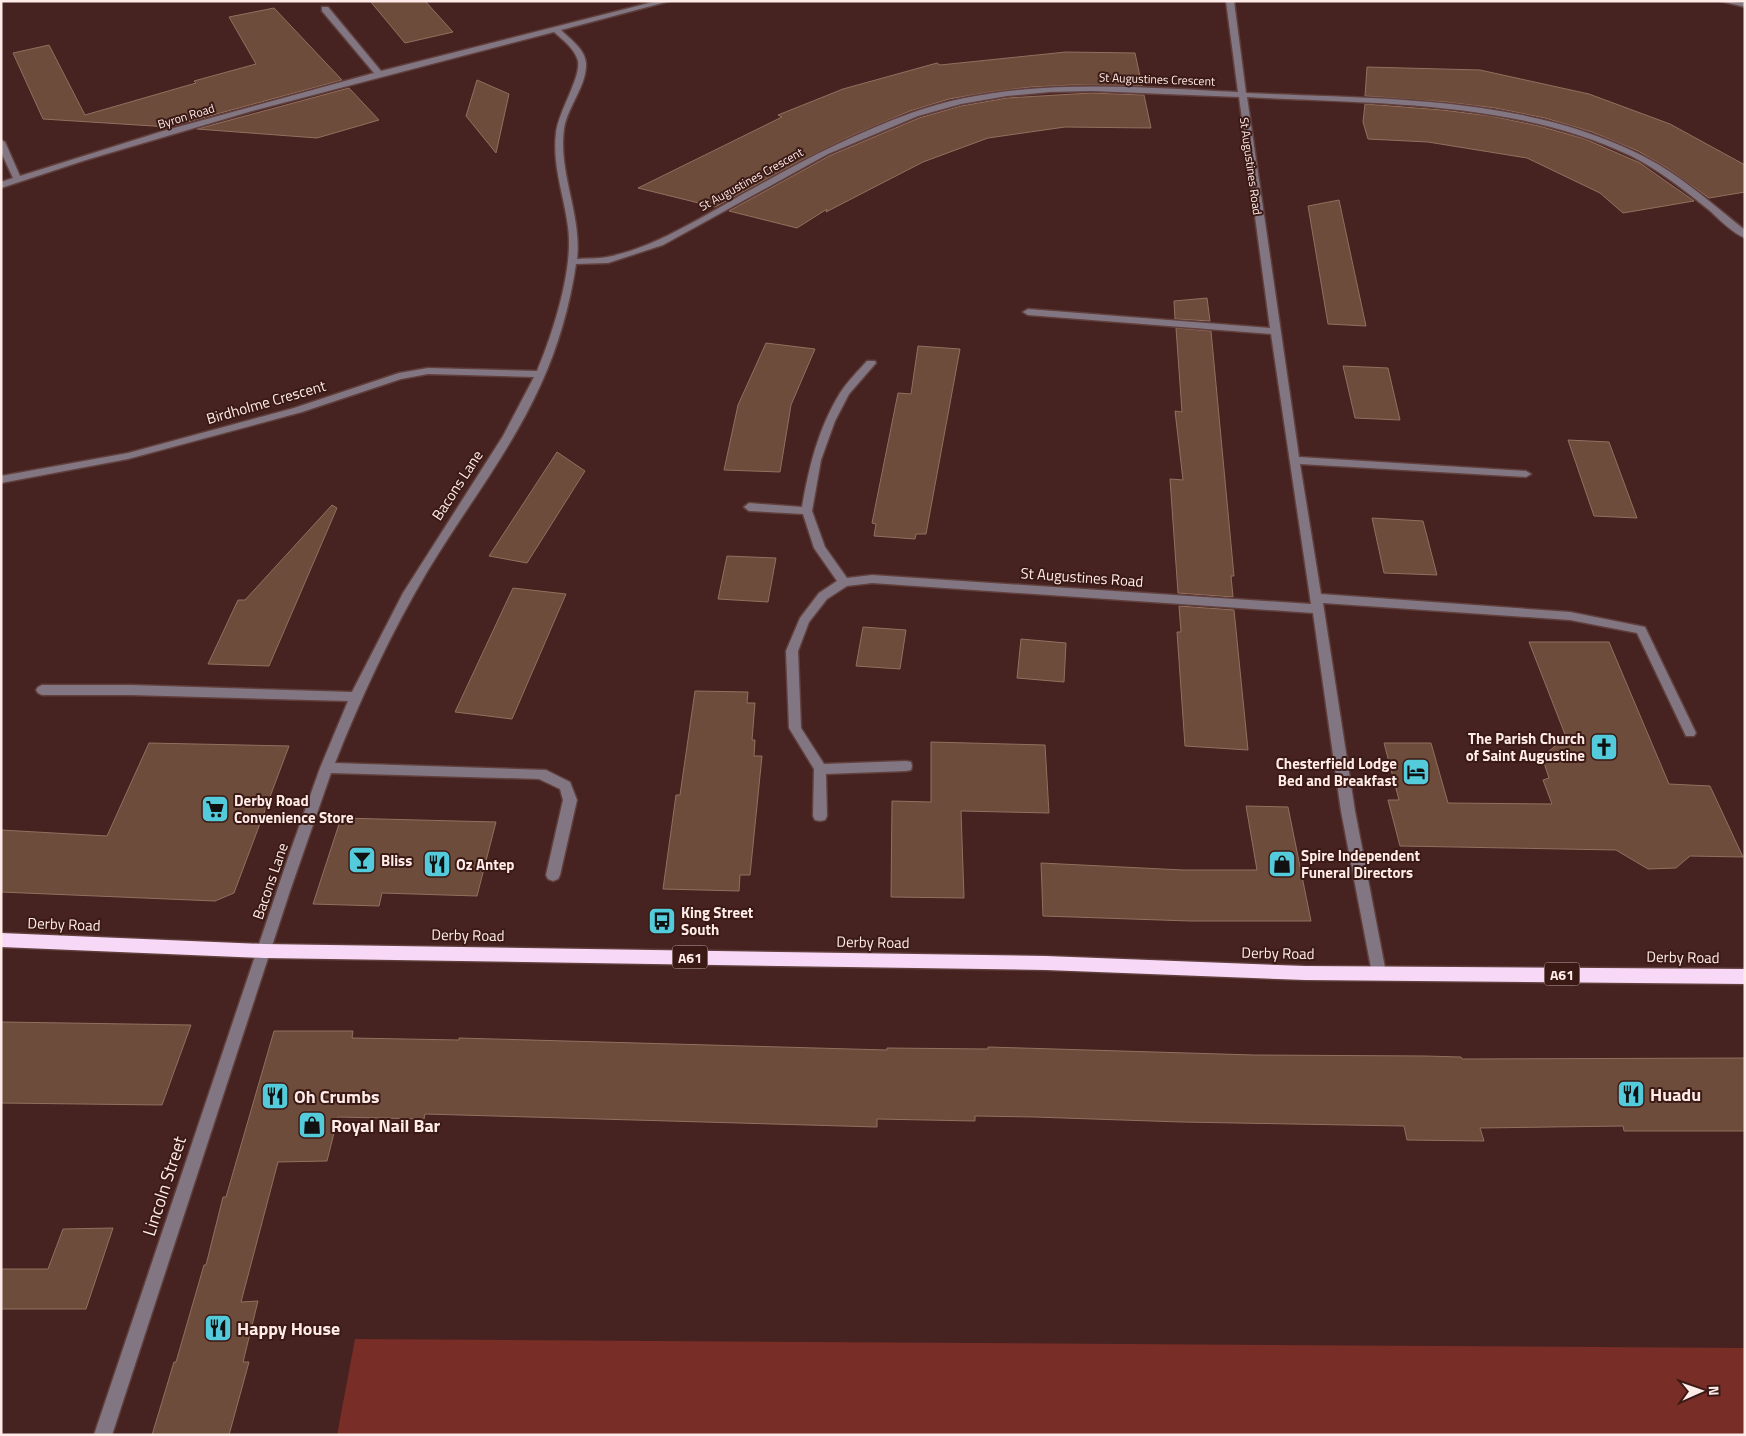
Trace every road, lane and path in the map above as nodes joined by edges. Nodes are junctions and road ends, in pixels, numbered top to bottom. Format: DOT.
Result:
graph roads {
  1 [pos="667,1"];
  2 [pos="1230,1"];
  3 [pos="1723,1"];
  4 [pos="1745,5"];
  5 [pos="325,9"];
  6 [pos="556,30"];
  7 [pos="379,74"];
  8 [pos="1241,95"];
  9 [pos="1,142"];
  10 [pos="18,180"];
  11 [pos="1,185"];
  12 [pos="1745,235"];
  13 [pos="571,262"];
  14 [pos="1028,312"];
  15 [pos="1275,331"];
  16 [pos="871,363"];
  17 [pos="541,374"];
  18 [pos="1294,460"];
  19 [pos="1526,474"];
  20 [pos="1,480"];
  21 [pos="749,507"];
  22 [pos="808,511"];
  23 [pos="844,582"];
  24 [pos="1316,604"];
  25 [pos="42,690"];
  26 [pos="356,696"];
  27 [pos="1690,733"];
  28 [pos="906,766"];
  29 [pos="326,768"];
  30 [pos="820,769"];
  31 [pos="820,816"];
  32 [pos="553,875"];
  33 [pos="1,940"];
  34 [pos="264,950"];
  35 [pos="1379,973"];
  36 [pos="1745,977"];
  37 [pos="103,1435"];
  1 -- 6 [label="street, Byron Road"];
  2 -- 8 [label="street, St Augustines Road"];
  3 -- 4 [label="street"];
  5 -- 7 [label="street"];
  6 -- 7 [label="street, Byron Road"];
  6 -- 13 [label="street, Bacons Lane"];
  7 -- 10 [label="street, Byron Road"];
  8 -- 12 [label="street, St Augustines Crescent"];
  8 -- 13 [label="street, St Augustines Crescent"];
  8 -- 15 [label="street, St Augustines Road"];
  9 -- 10 [label="street"];
  10 -- 11 [label="street, Byron Road"];
  13 -- 17 [label="street, Bacons Lane"];
  14 -- 15 [label="street"];
  15 -- 18 [label="street, St Augustines Road"];
  16 -- 22 [label="street"];
  17 -- 20 [label="street, Birdholme Crescent"];
  17 -- 26 [label="street, Bacons Lane"];
  18 -- 19 [label="street"];
  18 -- 24 [label="street, St Augustines Road"];
  21 -- 22 [label="street"];
  22 -- 23 [label="street"];
  23 -- 24 [label="street, St Augustines Road"];
  23 -- 30 [label="street"];
  24 -- 27 [label="street"];
  24 -- 35 [label="street, St Augustines Road"];
  25 -- 26 [label="street"];
  26 -- 29 [label="street, Bacons Lane"];
  28 -- 30 [label="street"];
  29 -- 32 [label="street"];
  29 -- 34 [label="street, Bacons Lane"];
  30 -- 31 [label="street"];
  33 -- 34 [label="highway, Derby Road / A61"];
  34 -- 35 [label="highway, Derby Road / A61"];
  34 -- 37 [label="street, Lincoln Street"];
  35 -- 36 [label="highway, Derby Road / A61"];
}
